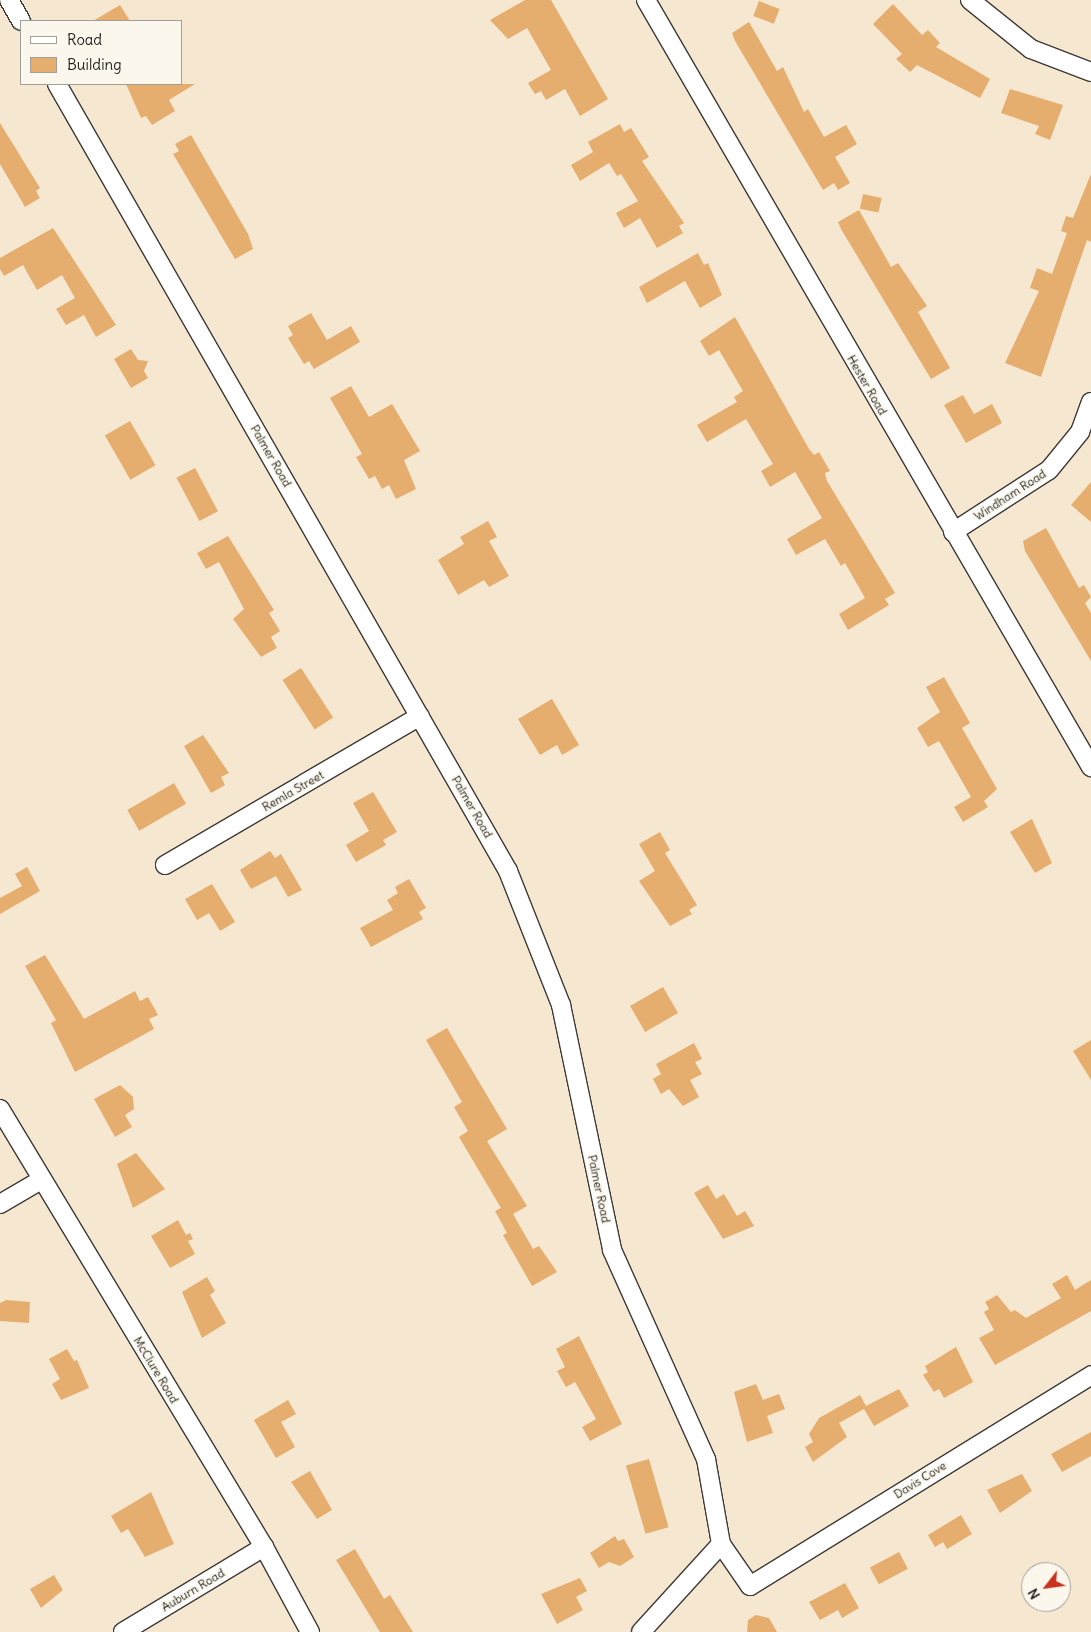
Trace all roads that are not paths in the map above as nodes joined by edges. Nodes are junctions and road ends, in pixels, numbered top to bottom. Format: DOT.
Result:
graph roads {
  1 [pos="9,0"];
  2 [pos="646,0"];
  3 [pos="970,0"];
  4 [pos="20,20"];
  5 [pos="1091,72"];
  6 [pos="58,85"];
  7 [pos="1091,402"];
  8 [pos="953,532"];
  9 [pos="420,716"];
  10 [pos="1091,767"];
  11 [pos="165,865"];
  12 [pos="0,1109"];
  13 [pos="40,1180"];
  14 [pos="0,1204"];
  15 [pos="1091,1374"];
  16 [pos="721,1544"];
  17 [pos="264,1547"];
  18 [pos="750,1586"];
  19 [pos="123,1632"];
  20 [pos="310,1632"];
  21 [pos="641,1632"];
  1 -- 4 [label="street"];
  2 -- 8 [label="street, Hester Road"];
  3 -- 5 [label="street"];
  6 -- 9 [label="street, Palmer Road"];
  7 -- 8 [label="street, Windham Road"];
  8 -- 10 [label="street, Hester Road"];
  9 -- 11 [label="street, Remla Street"];
  9 -- 16 [label="street, Palmer Road"];
  12 -- 13 [label="street, McClure Road"];
  13 -- 14 [label="street"];
  13 -- 17 [label="street, McClure Road"];
  15 -- 18 [label="street, Davis Cove"];
  16 -- 18 [label="street, Palmer Road"];
  16 -- 21 [label="street"];
  17 -- 19 [label="street, Auburn Road"];
  17 -- 20 [label="street, McClure Road"];
}
